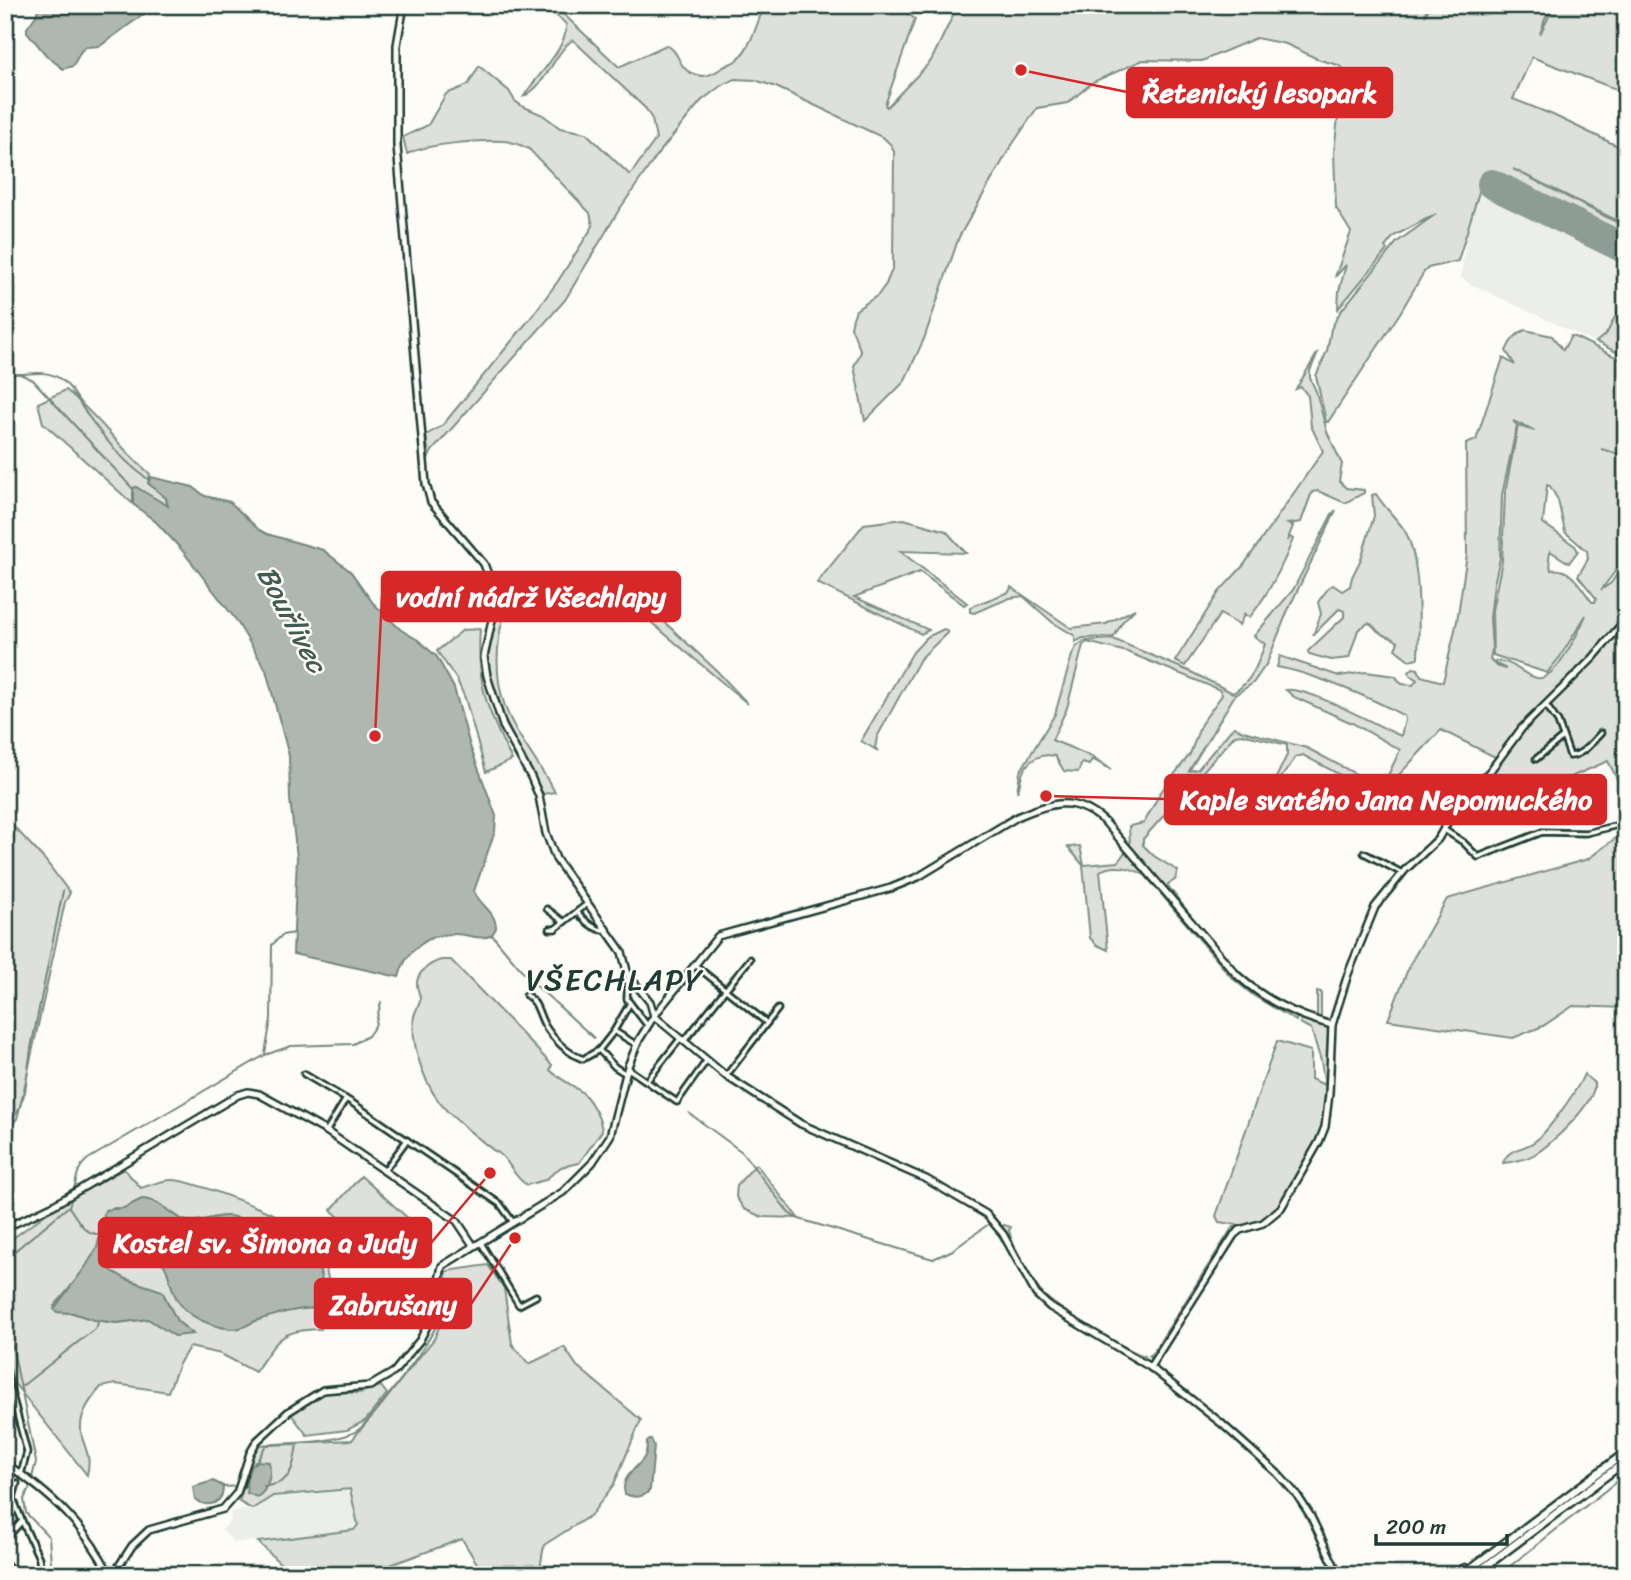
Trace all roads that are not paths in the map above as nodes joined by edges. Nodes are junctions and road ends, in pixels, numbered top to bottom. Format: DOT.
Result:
graph roads {
  1 [pos="404,5"];
  2 [pos="1626,619"];
  3 [pos="1546,705"];
  4 [pos="1601,733"];
  5 [pos="1563,737"];
  6 [pos="1536,759"];
  7 [pos="1626,823"];
  8 [pos="1443,829"];
  9 [pos="1364,853"];
  10 [pos="1402,873"];
  11 [pos="587,904"];
  12 [pos="547,909"];
  13 [pos="577,912"];
  14 [pos="564,922"];
  15 [pos="550,929"];
  16 [pos="606,930"];
  17 [pos="750,958"];
  18 [pos="695,965"];
  19 [pos="628,975"];
  20 [pos="726,989"];
  21 [pos="526,995"];
  22 [pos="630,1003"];
  23 [pos="778,1009"];
  24 [pos="654,1016"];
  25 [pos="766,1023"];
  26 [pos="1332,1025"];
  27 [pos="648,1026"];
  28 [pos="614,1031"];
  29 [pos="682,1040"];
  30 [pos="637,1045"];
  31 [pos="599,1050"];
  32 [pos="707,1060"];
  33 [pos="627,1071"];
  34 [pos="304,1074"];
  35 [pos="726,1076"];
  36 [pos="647,1081"];
  37 [pos="346,1099"];
  38 [pos="326,1131"];
  39 [pos="407,1140"];
  40 [pos="384,1171"];
  41 [pos="513,1222"];
  42 [pos="5,1227"];
  43 [pos="480,1241"];
  44 [pos="473,1245"];
  45 [pos="536,1296"];
  46 [pos="1150,1367"];
  47 [pos="5,1368"];
  48 [pos="15,1408"];
  49 [pos="5,1411"];
  50 [pos="1626,1452"];
  51 [pos="1626,1461"];
  52 [pos="5,1463"];
  53 [pos="23,1475"];
  54 [pos="17,1483"];
  55 [pos="5,1496"];
  56 [pos="13,1498"];
  57 [pos="22,1521"];
  58 [pos="5,1540"];
  59 [pos="5,1564"];
  60 [pos="1483,1564"];
  61 [pos="19,1575"];
  62 [pos="41,1575"];
  63 [pos="112,1575"];
  64 [pos="1339,1575"];
  65 [pos="1452,1575"];
  66 [pos="1462,1575"];
  67 [pos="1476,1575"];
  1 -- 11 [label="street"];
  2 -- 3 [label="street"];
  3 -- 5 [label="street"];
  3 -- 8 [label="street"];
  4 -- 5 [label="street"];
  5 -- 6 [label="street"];
  7 -- 8 [label="street"];
  8 -- 10 [label="street"];
  9 -- 10 [label="street"];
  10 -- 26 [label="street"];
  11 -- 13 [label="street"];
  11 -- 16 [label="street"];
  12 -- 14 [label="street"];
  13 -- 14 [label="street"];
  13 -- 16 [label="street"];
  14 -- 15 [label="street"];
  16 -- 19 [label="street"];
  17 -- 20 [label="street"];
  18 -- 20 [label="street"];
  18 -- 24 [label="street"];
  18 -- 26 [label="street"];
  19 -- 22 [label="street"];
  19 -- 24 [label="street"];
  20 -- 25 [label="street"];
  20 -- 29 [label="street"];
  21 -- 31 [label="street"];
  22 -- 27 [label="street"];
  22 -- 28 [label="street"];
  23 -- 25 [label="street"];
  24 -- 27 [label="street"];
  24 -- 29 [label="street"];
  25 -- 35 [label="street"];
  26 -- 46 [label="street"];
  27 -- 30 [label="street"];
  28 -- 30 [label="street"];
  28 -- 31 [label="street"];
  29 -- 32 [label="street"];
  29 -- 36 [label="street"];
  30 -- 33 [label="street"];
  31 -- 33 [label="street"];
  32 -- 35 [label="street"];
  32 -- 36 [label="street"];
  33 -- 36 [label="street"];
  33 -- 41 [label="street"];
  34 -- 37 [label="street"];
  35 -- 46 [label="street"];
  37 -- 38 [label="street"];
  37 -- 39 [label="street"];
  38 -- 40 [label="street"];
  38 -- 42 [label="street"];
  39 -- 40 [label="street"];
  39 -- 41 [label="street"];
  40 -- 44 [label="street"];
  41 -- 43 [label="street"];
  43 -- 44 [label="street"];
  43 -- 45 [label="street"];
  44 -- 63 [label="street"];
  46 -- 64 [label="street"];
  47 -- 48 [label="street"];
  48 -- 49 [label="street"];
  48 -- 53 [label="street"];
  50 -- 60 [label="highway"];
  51 -- 60 [label="highway"];
  52 -- 53 [label="street"];
  53 -- 63 [label="street"];
  54 -- 56 [label="street"];
  55 -- 56 [label="street"];
  56 -- 57 [label="street"];
  57 -- 58 [label="street"];
  57 -- 62 [label="street"];
  59 -- 61 [label="street"];
  60 -- 65 [label="highway"];
  60 -- 66 [label="highway"];
  60 -- 67 [label="highway"];
}
